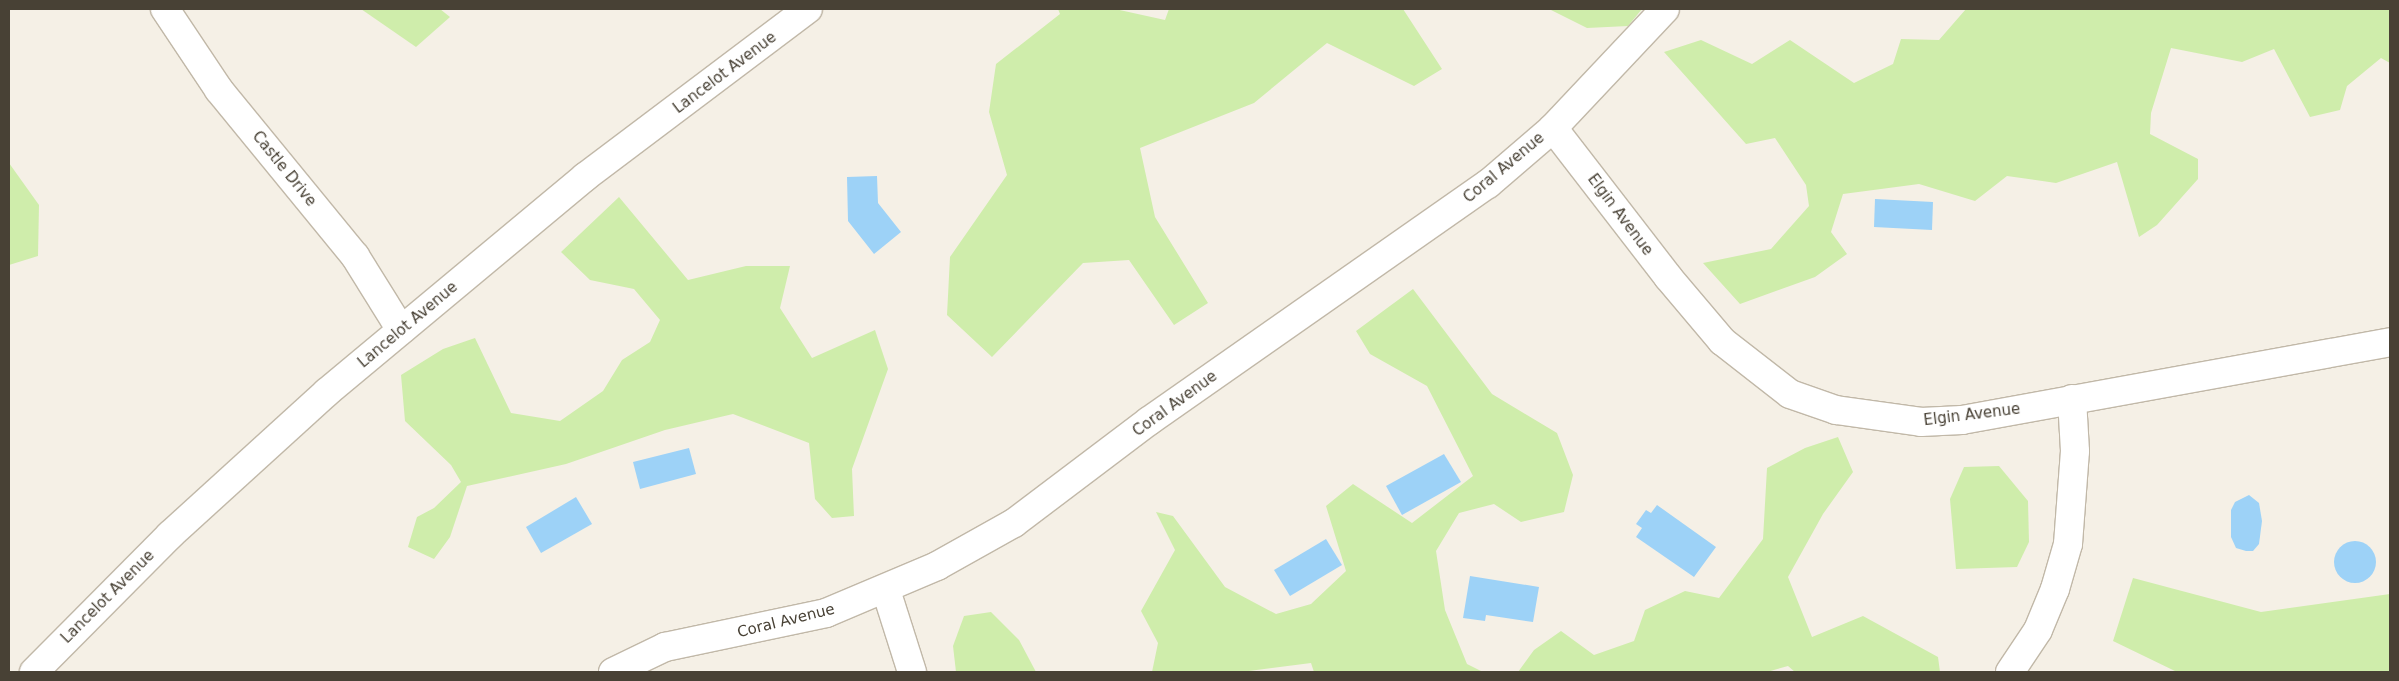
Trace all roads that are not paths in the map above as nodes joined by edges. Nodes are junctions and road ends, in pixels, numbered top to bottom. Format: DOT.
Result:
graph roads {
  1 [pos="164,9"];
  2 [pos="808,9"];
  3 [pos="1665,9"];
  4 [pos="1553,128"];
  5 [pos="401,330"];
  6 [pos="2390,342"];
  7 [pos="2072,399"];
  8 [pos="886,590"];
  9 [pos="34,672"];
  10 [pos="613,672"];
  11 [pos="912,672"];
  12 [pos="2010,672"];
  1 -- 5 [label="street, Castle Drive"];
  2 -- 5 [label="street, Lancelot Avenue"];
  3 -- 4 [label="street, Coral Avenue"];
  4 -- 7 [label="street, Elgin Avenue"];
  4 -- 8 [label="street, Coral Avenue"];
  5 -- 9 [label="street, Lancelot Avenue"];
  6 -- 7 [label="street, Elgin Avenue"];
  7 -- 12 [label="street"];
  8 -- 10 [label="street, Coral Avenue"];
  8 -- 11 [label="street"];
}
